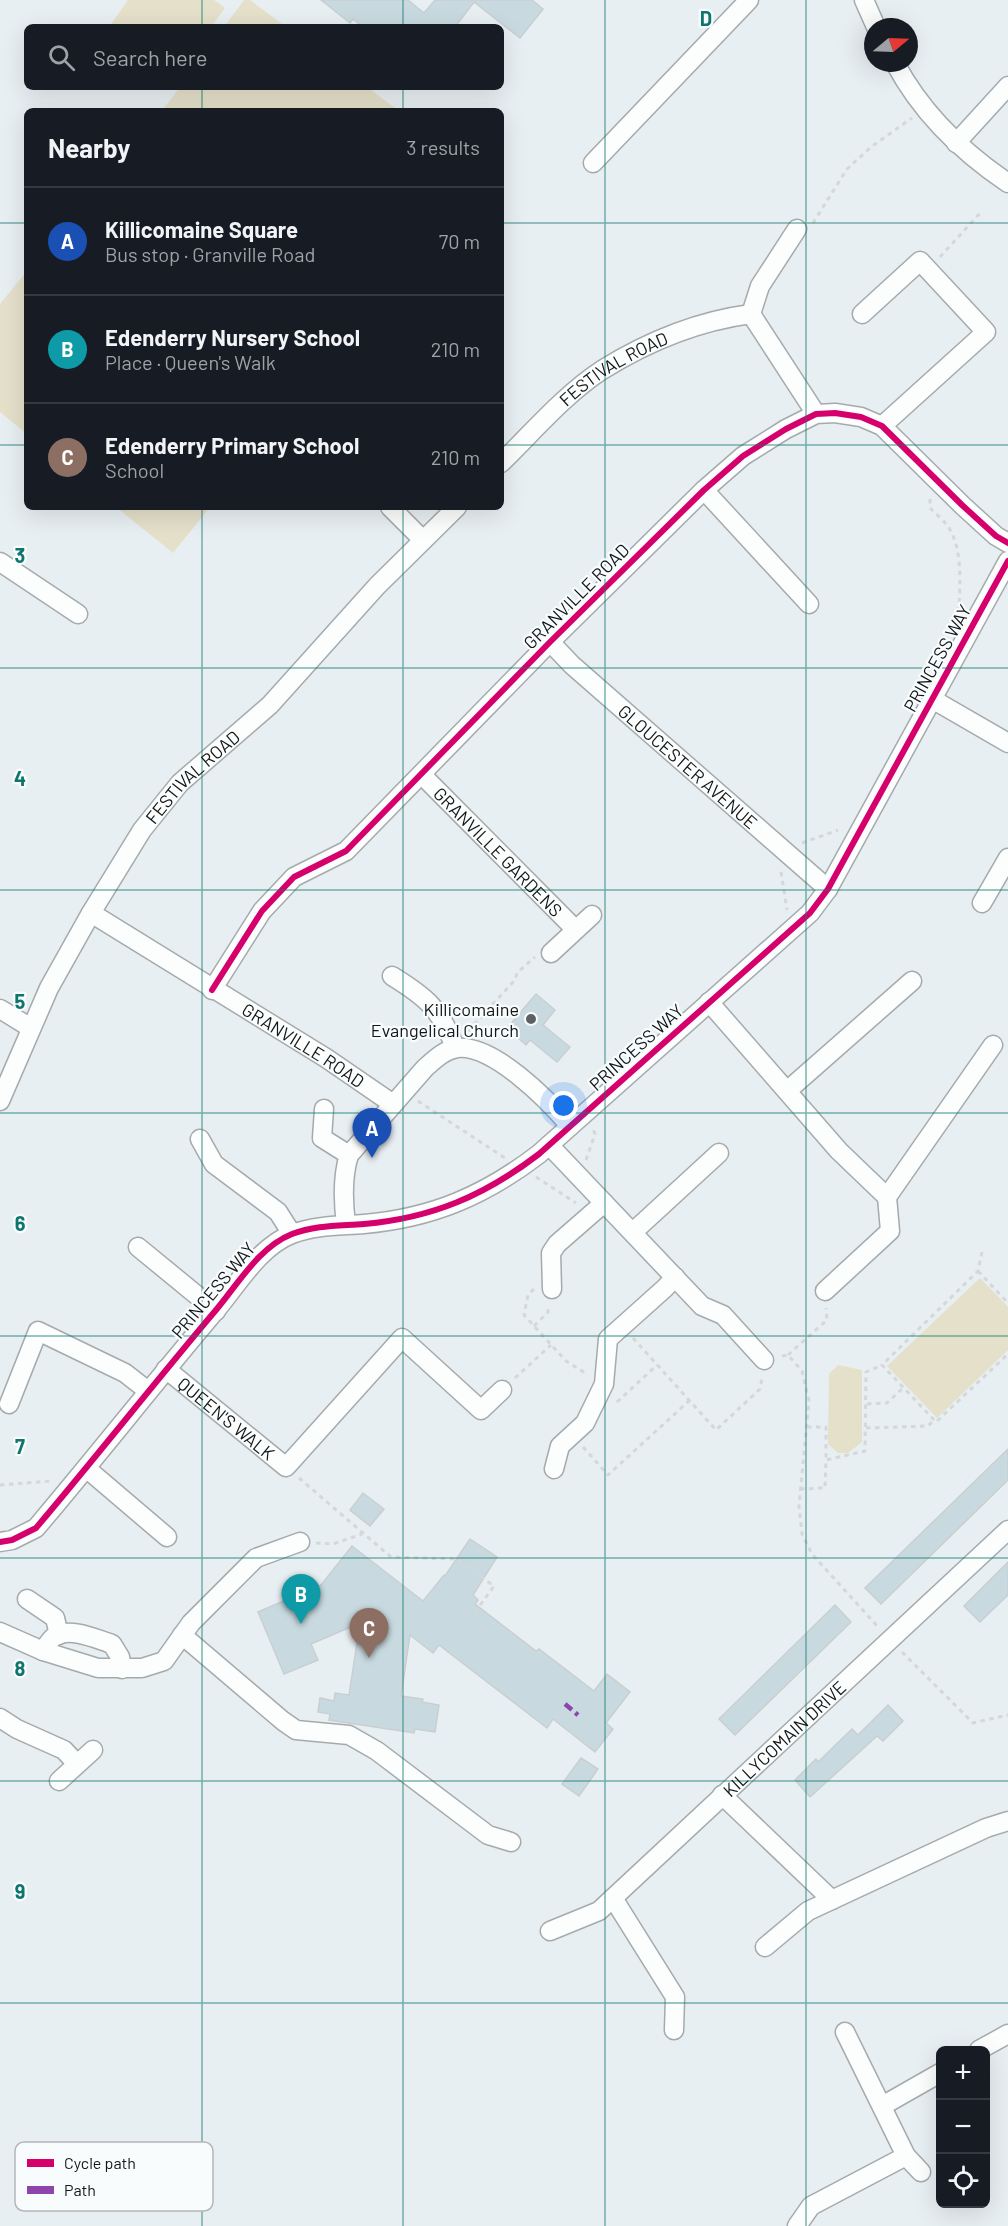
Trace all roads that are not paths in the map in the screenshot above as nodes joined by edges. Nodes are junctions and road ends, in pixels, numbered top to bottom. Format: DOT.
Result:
graph roads {
  1 [pos="749,0"];
  2 [pos="864,0"];
  3 [pos="872,18"];
  4 [pos="900,72"];
  5 [pos="1008,86"];
  6 [pos="956,143"];
  7 [pos="593,163"];
  8 [pos="1008,183"];
  9 [pos="797,229"];
  10 [pos="751,314"];
  11 [pos="862,314"];
  12 [pos="816,414"];
  13 [pos="882,426"];
  14 [pos="504,460"];
  15 [pos="704,490"];
  16 [pos="393,510"];
  17 [pos="454,510"];
  18 [pos="423,540"];
  19 [pos="1008,543"];
  20 [pos="1008,561"];
  21 [pos="0,562"];
  22 [pos="809,604"];
  23 [pos="78,614"];
  24 [pos="550,642"];
  25 [pos="932,699"];
  26 [pos="1008,743"];
  27 [pos="422,775"];
  28 [pos="1008,858"];
  29 [pos="828,889"];
  30 [pos="982,903"];
  31 [pos="91,913"];
  32 [pos="592,915"];
  33 [pos="576,929"];
  34 [pos="551,952"];
  35 [pos="392,976"];
  36 [pos="912,981"];
  37 [pos="212,990"];
  38 [pos="709,1002"];
  39 [pos="0,1009"];
  40 [pos="31,1028"];
  41 [pos="993,1044"];
  42 [pos="463,1048"];
  43 [pos="787,1091"];
  44 [pos="398,1098"];
  45 [pos="0,1101"];
  46 [pos="324,1109"];
  47 [pos="570,1126"];
  48 [pos="200,1139"];
  49 [pos="549,1145"];
  50 [pos="719,1153"];
  51 [pos="349,1155"];
  52 [pos="887,1197"];
  53 [pos="598,1208"];
  54 [pos="346,1224"];
  55 [pos="633,1232"];
  56 [pos="292,1234"];
  57 [pos="138,1247"];
  58 [pos="675,1276"];
  59 [pos="552,1282"];
  60 [pos="825,1291"];
  61 [pos="216,1311"];
  62 [pos="764,1360"];
  63 [pos="166,1369"];
  64 [pos="148,1390"];
  65 [pos="502,1390"];
  66 [pos="9,1404"];
  67 [pos="86,1468"];
  68 [pos="555,1469"];
  69 [pos="1008,1530"];
  70 [pos="167,1537"];
  71 [pos="0,1542"];
  72 [pos="300,1542"];
  73 [pos="27,1599"];
  74 [pos="0,1632"];
  75 [pos="59,1635"];
  76 [pos="182,1635"];
  77 [pos="43,1651"];
  78 [pos="122,1669"];
  79 [pos="0,1718"];
  80 [pos="93,1750"];
  81 [pos="77,1764"];
  82 [pos="59,1781"];
  83 [pos="722,1795"];
  84 [pos="1008,1821"];
  85 [pos="511,1842"];
  86 [pos="613,1898"];
  87 [pos="832,1900"];
  88 [pos="550,1931"];
  89 [pos="765,1947"];
  90 [pos="674,2030"];
  91 [pos="845,2032"];
  92 [pos="1008,2034"];
  93 [pos="986,2046"];
  94 [pos="936,2075"];
  95 [pos="882,2106"];
  96 [pos="906,2156"];
  97 [pos="921,2172"];
  98 [pos="798,2226"];
  1 -- 7 [label="street"];
  2 -- 3 [label="street"];
  4 -- 6 [label="street"];
  5 -- 6 [label="street"];
  6 -- 8 [label="street"];
  9 -- 10 [label="street"];
  10 -- 12 [label="street"];
  10 -- 14 [label="street, FESTIVAL ROAD"];
  11 -- 13 [label="street"];
  12 -- 13 [label="street, GRANVILLE ROAD"];
  12 -- 15 [label="street, GRANVILLE ROAD"];
  13 -- 19 [label="street, GRANVILLE ROAD"];
  15 -- 22 [label="street"];
  15 -- 24 [label="street, GRANVILLE ROAD"];
  16 -- 18 [label="street"];
  17 -- 18 [label="street, FESTIVAL ROAD"];
  18 -- 31 [label="street, FESTIVAL ROAD"];
  20 -- 25 [label="street, PRINCESS WAY"];
  21 -- 23 [label="street"];
  24 -- 27 [label="street, GRANVILLE ROAD"];
  24 -- 29 [label="street, GLOUCESTER AVENUE"];
  25 -- 26 [label="street"];
  25 -- 29 [label="street, PRINCESS WAY"];
  27 -- 33 [label="street, GRANVILLE GARDENS"];
  27 -- 37 [label="street, GRANVILLE ROAD"];
  28 -- 30 [label="street"];
  29 -- 38 [label="street, PRINCESS WAY"];
  31 -- 37 [label="street, GRANVILLE ROAD"];
  31 -- 40 [label="street, FESTIVAL ROAD"];
  32 -- 33 [label="street, GRANVILLE GARDENS"];
  33 -- 34 [label="street, GRANVILLE GARDENS"];
  35 -- 42 [label="street"];
  36 -- 43 [label="street"];
  37 -- 44 [label="street, GRANVILLE ROAD"];
  38 -- 43 [label="street"];
  38 -- 47 [label="street, PRINCESS WAY"];
  39 -- 40 [label="street"];
  40 -- 45 [label="street, FESTIVAL ROAD"];
  41 -- 52 [label="street"];
  42 -- 44 [label="street"];
  42 -- 47 [label="street"];
  43 -- 52 [label="street"];
  44 -- 51 [label="street"];
  46 -- 51 [label="street"];
  47 -- 49 [label="street, PRINCESS WAY"];
  48 -- 56 [label="street"];
  49 -- 53 [label="street"];
  49 -- 54 [label="street, PRINCESS WAY"];
  50 -- 55 [label="street"];
  51 -- 54 [label="street"];
  52 -- 60 [label="street"];
  53 -- 55 [label="street"];
  53 -- 59 [label="street"];
  54 -- 56 [label="street, PRINCESS WAY"];
  55 -- 58 [label="street"];
  56 -- 61 [label="street, PRINCESS WAY"];
  57 -- 61 [label="street"];
  58 -- 62 [label="street"];
  58 -- 68 [label="street"];
  61 -- 63 [label="street, PRINCESS WAY"];
  63 -- 64 [label="street, PRINCESS WAY"];
  63 -- 65 [label="street, QUEEN'S WALK"];
  64 -- 66 [label="street"];
  64 -- 67 [label="street, PRINCESS WAY"];
  67 -- 70 [label="street"];
  67 -- 71 [label="street, PRINCESS WAY"];
  69 -- 83 [label="street, KILLYCOMAIN DRIVE"];
  72 -- 76 [label="street"];
  73 -- 75 [label="street"];
  74 -- 77 [label="street"];
  75 -- 77 [label="street"];
  75 -- 78 [label="street"];
  76 -- 78 [label="street"];
  76 -- 85 [label="street"];
  77 -- 78 [label="street"];
  79 -- 81 [label="street"];
  80 -- 81 [label="street"];
  81 -- 82 [label="street"];
  83 -- 86 [label="street, KILLYCOMAIN DRIVE"];
  83 -- 87 [label="street"];
  84 -- 87 [label="street"];
  86 -- 88 [label="street, KILLYCOMAIN DRIVE"];
  86 -- 90 [label="street"];
  87 -- 89 [label="street"];
  91 -- 95 [label="street"];
  92 -- 93 [label="street"];
  94 -- 95 [label="street"];
  95 -- 96 [label="street"];
  96 -- 97 [label="street"];
  96 -- 98 [label="street"];
}
